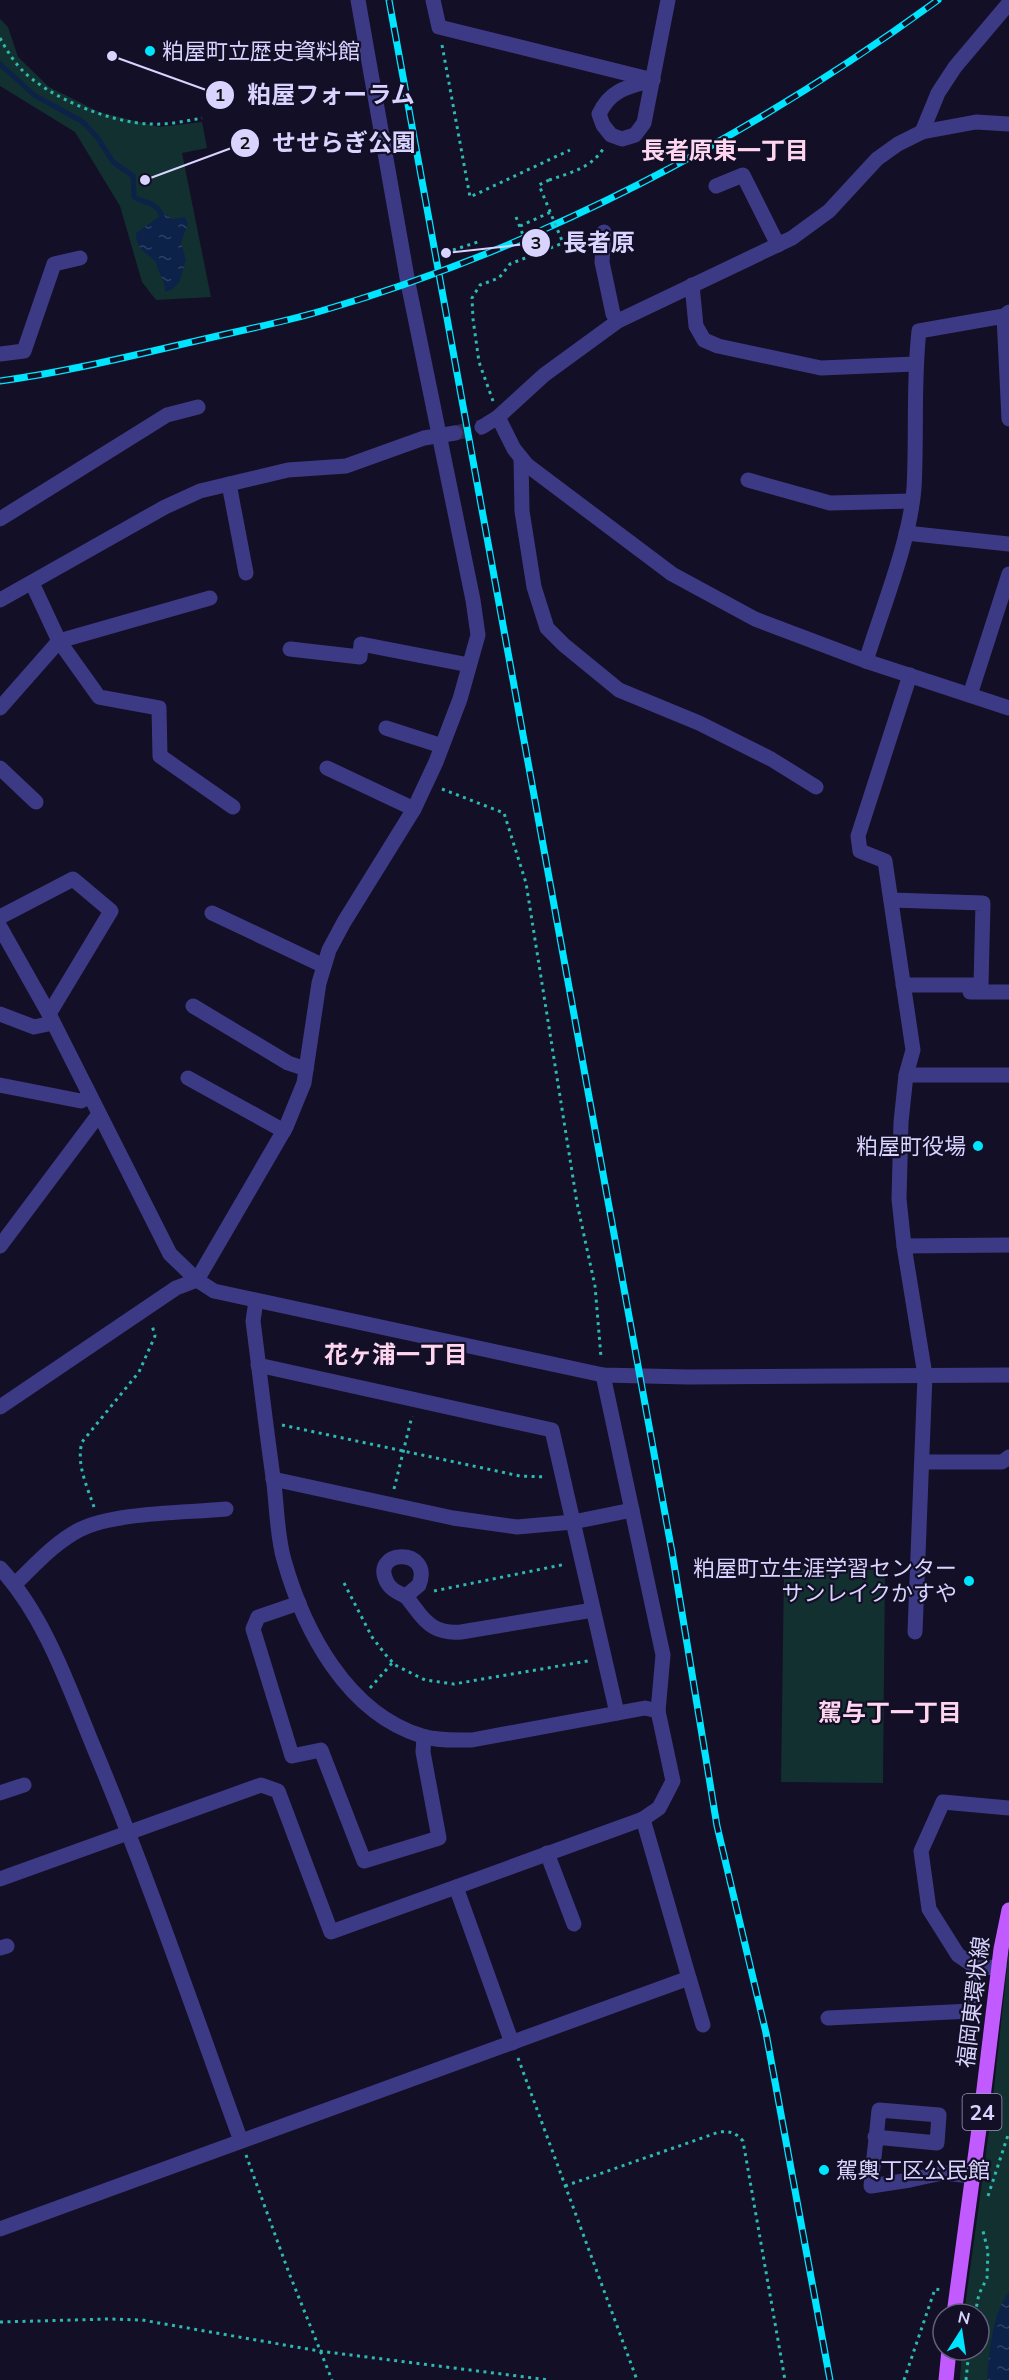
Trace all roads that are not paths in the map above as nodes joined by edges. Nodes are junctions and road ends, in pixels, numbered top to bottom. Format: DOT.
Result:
graph roads {
  1 [pos="358,0"];
  2 [pos="434,0"];
  3 [pos="668,0"];
  4 [pos="1009,3"];
  5 [pos="653,80"];
  6 [pos="1009,124"];
  7 [pos="922,132"];
  8 [pos="716,186"];
  9 [pos="604,232"];
  10 [pos="778,245"];
  11 [pos="80,258"];
  12 [pos="692,285"];
  13 [pos="1007,314"];
  14 [pos="618,321"];
  15 [pos="0,354"];
  16 [pos="915,364"];
  17 [pos="198,407"];
  18 [pos="498,417"];
  19 [pos="1009,419"];
  20 [pos="482,427"];
  21 [pos="448,433"];
  22 [pos="521,458"];
  23 [pos="748,480"];
  24 [pos="229,484"];
  25 [pos="912,501"];
  26 [pos="0,519"];
  27 [pos="906,533"];
  28 [pos="1009,544"];
  29 [pos="246,573"];
  30 [pos="1009,574"];
  31 [pos="32,583"];
  32 [pos="210,598"];
  33 [pos="0,600"];
  34 [pos="59,641"];
  35 [pos="290,649"];
  36 [pos="866,661"];
  37 [pos="469,665"];
  38 [pos="910,675"];
  39 [pos="970,695"];
  40 [pos="0,708"];
  41 [pos="1009,708"];
  42 [pos="386,728"];
  43 [pos="442,746"];
  44 [pos="0,768"];
  45 [pos="327,768"];
  46 [pos="816,787"];
  47 [pos="36,802"];
  48 [pos="233,807"];
  49 [pos="414,809"];
  50 [pos="891,900"];
  51 [pos="212,913"];
  52 [pos="0,916"];
  53 [pos="0,927"];
  54 [pos="324,966"];
  55 [pos="904,988"];
  56 [pos="1009,993"];
  57 [pos="194,1006"];
  58 [pos="0,1014"];
  59 [pos="51,1018"];
  60 [pos="306,1069"];
  61 [pos="906,1075"];
  62 [pos="1009,1075"];
  63 [pos="188,1078"];
  64 [pos="0,1085"];
  65 [pos="90,1096"];
  66 [pos="99,1114"];
  67 [pos="284,1131"];
  68 [pos="2,1238"];
  69 [pos="1009,1245"];
  70 [pos="904,1246"];
  71 [pos="197,1280"];
  72 [pos="256,1301"];
  73 [pos="258,1365"];
  74 [pos="603,1375"];
  75 [pos="925,1375"];
  76 [pos="1009,1375"];
  77 [pos="0,1407"];
  78 [pos="1009,1457"];
  79 [pos="922,1462"];
  80 [pos="273,1479"];
  81 [pos="226,1509"];
  82 [pos="632,1510"];
  83 [pos="573,1522"];
  84 [pos="0,1568"];
  85 [pos="15,1584"];
  86 [pos="406,1596"];
  87 [pos="299,1603"];
  88 [pos="593,1610"];
  89 [pos="915,1632"];
  90 [pos="658,1711"];
  91 [pos="617,1713"];
  92 [pos="424,1737"];
  93 [pos="24,1785"];
  94 [pos="0,1793"];
  95 [pos="1009,1808"];
  96 [pos="643,1819"];
  97 [pos="129,1832"];
  98 [pos="547,1853"];
  99 [pos="0,1879"];
  100 [pos="456,1887"];
  101 [pos="1009,1910"];
  102 [pos="574,1924"];
  103 [pos="999,1967"];
  104 [pos="977,1968"];
  105 [pos="689,1978"];
  106 [pos="828,2018"];
  107 [pos="703,2025"];
  108 [pos="512,2043"];
  109 [pos="875,2137"];
  110 [pos="240,2141"];
  111 [pos="972,2176"];
  112 [pos="0,2229"];
  113 [pos="955,2302"];
  114 [pos="948,2362"];
  115 [pos="946,2380"];
  1 -- 21 [label="street"];
  2 -- 5 [label="street"];
  3 -- 5 [label="street"];
  4 -- 7 [label="street"];
  5 -- 5 [label="street"];
  6 -- 7 [label="street"];
  7 -- 10 [label="street"];
  8 -- 10 [label="street"];
  9 -- 14 [label="street"];
  10 -- 12 [label="street"];
  11 -- 15 [label="street"];
  12 -- 14 [label="street"];
  12 -- 16 [label="street"];
  13 -- 16 [label="street"];
  13 -- 19 [label="street"];
  14 -- 18 [label="street"];
  16 -- 25 [label="street"];
  17 -- 26 [label="street"];
  18 -- 20 [label="street"];
  18 -- 22 [label="street"];
  21 -- 24 [label="street"];
  21 -- 37 [label="street"];
  22 -- 36 [label="street"];
  22 -- 46 [label="street"];
  23 -- 25 [label="street"];
  24 -- 29 [label="street"];
  24 -- 31 [label="street"];
  25 -- 27 [label="street"];
  27 -- 28 [label="street"];
  27 -- 36 [label="street"];
  30 -- 39 [label="street"];
  31 -- 33 [label="street"];
  31 -- 34 [label="street"];
  32 -- 34 [label="street"];
  34 -- 40 [label="street"];
  34 -- 48 [label="street"];
  35 -- 37 [label="street"];
  36 -- 38 [label="street"];
  37 -- 43 [label="street"];
  38 -- 39 [label="street"];
  38 -- 50 [label="street"];
  39 -- 41 [label="street"];
  42 -- 43 [label="street"];
  43 -- 49 [label="street"];
  44 -- 47 [label="street"];
  45 -- 49 [label="street"];
  49 -- 54 [label="street"];
  50 -- 55 [label="street"];
  50 -- 55 [label="street"];
  51 -- 54 [label="street"];
  52 -- 59 [label="street"];
  53 -- 59 [label="street"];
  54 -- 60 [label="street"];
  55 -- 56 [label="street"];
  55 -- 61 [label="street"];
  57 -- 60 [label="street"];
  58 -- 59 [label="street"];
  59 -- 65 [label="street"];
  60 -- 67 [label="street"];
  61 -- 62 [label="street"];
  61 -- 70 [label="street"];
  63 -- 67 [label="street"];
  64 -- 65 [label="street"];
  65 -- 66 [label="street"];
  66 -- 68 [label="street"];
  66 -- 71 [label="street"];
  67 -- 71 [label="street"];
  69 -- 70 [label="street"];
  70 -- 75 [label="street"];
  71 -- 72 [label="street"];
  71 -- 77 [label="street"];
  72 -- 73 [label="street"];
  72 -- 74 [label="street"];
  73 -- 80 [label="street"];
  73 -- 83 [label="street"];
  74 -- 75 [label="street"];
  74 -- 82 [label="street"];
  75 -- 76 [label="street"];
  75 -- 79 [label="street"];
  78 -- 79 [label="street"];
  79 -- 89 [label="street"];
  80 -- 83 [label="street"];
  80 -- 87 [label="street"];
  81 -- 85 [label="street"];
  82 -- 83 [label="street"];
  82 -- 90 [label="street"];
  83 -- 88 [label="street"];
  84 -- 85 [label="street"];
  85 -- 97 [label="street"];
  86 -- 88 [label="street"];
  87 -- 92 [label="street"];
  87 -- 92 [label="street"];
  88 -- 91 [label="street"];
  90 -- 91 [label="street"];
  90 -- 96 [label="street"];
  91 -- 92 [label="street"];
  93 -- 94 [label="street"];
  95 -- 104 [label="street"];
  96 -- 98 [label="street"];
  96 -- 105 [label="street"];
  97 -- 99 [label="street"];
  97 -- 100 [label="street"];
  97 -- 110 [label="street"];
  98 -- 100 [label="street"];
  98 -- 102 [label="street"];
  100 -- 108 [label="street"];
  101 -- 103 [label="main road, 福岡東環状線 / 24"];
  103 -- 104 [label="street"];
  103 -- 111 [label="main road, 福岡東環状線 / 24"];
  104 -- 106 [label="street"];
  105 -- 107 [label="street"];
  105 -- 108 [label="street"];
  108 -- 110 [label="street"];
  109 -- 111 [label="street"];
  110 -- 112 [label="street"];
  111 -- 113 [label="main road, 福岡東環状線 / 24"];
  114 -- 115 [label="main road"];
}
